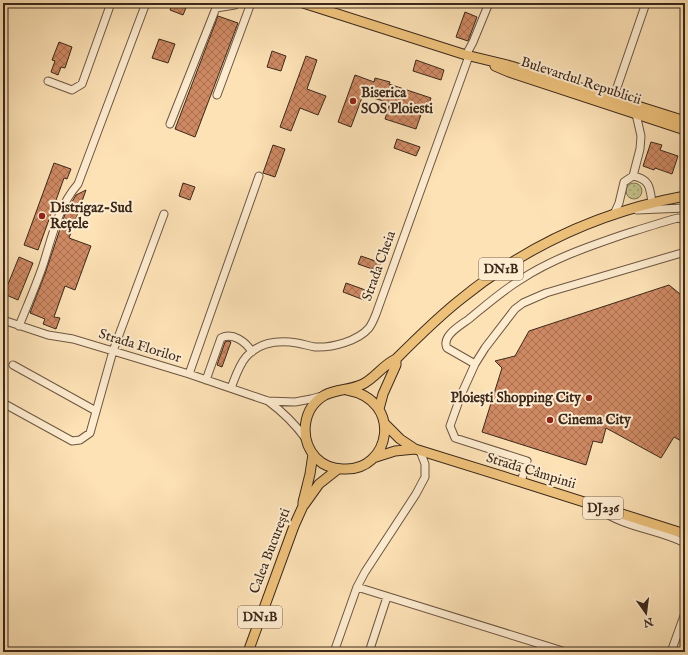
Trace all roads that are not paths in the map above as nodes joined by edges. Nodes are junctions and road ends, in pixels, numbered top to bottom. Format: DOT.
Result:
graph roads {
  1 [pos="111,3"];
  2 [pos="146,3"];
  3 [pos="236,3"];
  4 [pos="251,3"];
  5 [pos="304,3"];
  6 [pos="489,3"];
  7 [pos="646,3"];
  8 [pos="468,55"];
  9 [pos="48,81"];
  10 [pos="217,96"];
  11 [pos="613,99"];
  12 [pos="636,114"];
  13 [pos="685,121"];
  14 [pos="170,124"];
  15 [pos="685,130"];
  16 [pos="259,176"];
  17 [pos="632,176"];
  18 [pos="685,196"];
  19 [pos="652,203"];
  20 [pos="685,208"];
  21 [pos="625,210"];
  22 [pos="164,214"];
  23 [pos="614,214"];
  24 [pos="685,222"];
  25 [pos="685,252"];
  26 [pos="3,320"];
  27 [pos="19,326"];
  28 [pos="113,351"];
  29 [pos="252,352"];
  30 [pos="396,359"];
  31 [pos="475,364"];
  32 [pos="14,365"];
  33 [pos="189,374"];
  34 [pos="206,380"];
  35 [pos="231,388"];
  36 [pos="347,390"];
  37 [pos="326,395"];
  38 [pos="268,401"];
  39 [pos="3,403"];
  40 [pos="379,409"];
  41 [pos="96,411"];
  42 [pos="384,423"];
  43 [pos="306,439"];
  44 [pos="417,450"];
  45 [pos="313,454"];
  46 [pos="373,458"];
  47 [pos="338,469"];
  48 [pos="521,482"];
  49 [pos="594,505"];
  50 [pos="303,506"];
  51 [pos="685,534"];
  52 [pos="685,543"];
  53 [pos="357,588"];
  54 [pos="387,597"];
  55 [pos="685,613"];
  56 [pos="248,652"];
  57 [pos="334,652"];
  58 [pos="369,652"];
  59 [pos="566,652"];
  60 [pos="671,652"];
  1 -- 9 [label="street"];
  2 -- 27 [label="street"];
  3 -- 14 [label="street"];
  4 -- 10 [label="street"];
  5 -- 8 [label="main road, Bulevardul Republicii"];
  6 -- 8 [label="street, Strada Cheia"];
  7 -- 11 [label="street"];
  8 -- 11 [label="main road, Bulevardul Republicii"];
  8 -- 12 [label="main road, Bulevardul Republicii"];
  8 -- 29 [label="street, Strada Cheia"];
  11 -- 13 [label="main road, Bulevardul Republicii"];
  12 -- 15 [label="main road, Bulevardul Republicii"];
  12 -- 17 [label="street"];
  16 -- 33 [label="street"];
  17 -- 19 [label="street"];
  17 -- 23 [label="street"];
  18 -- 19 [label="main road, DN1B"];
  19 -- 21 [label="main road, DN1B"];
  20 -- 21 [label="street"];
  21 -- 23 [label="main road, DN1B"];
  22 -- 28 [label="street"];
  23 -- 30 [label="main road, DN1B"];
  24 -- 31 [label="street"];
  25 -- 31 [label="street"];
  26 -- 27 [label="street, Strada Florilor"];
  27 -- 28 [label="street, Strada Florilor"];
  28 -- 33 [label="street, Strada Florilor"];
  28 -- 41 [label="street"];
  29 -- 34 [label="street"];
  29 -- 35 [label="street, Strada Cheia"];
  30 -- 36 [label="main road, DN1B"];
  30 -- 40 [label="main road, DN1B"];
  31 -- 48 [label="street"];
  32 -- 41 [label="street"];
  33 -- 34 [label="street, Strada Florilor"];
  34 -- 35 [label="street, Strada Florilor"];
  35 -- 38 [label="street, Strada Florilor"];
  36 -- 37 [label="main road, DN1B"];
  36 -- 40 [label="main road, DN1B"];
  37 -- 38 [label="street"];
  37 -- 43 [label="main road, DN1B"];
  38 -- 43 [label="street"];
  39 -- 41 [label="street"];
  40 -- 42 [label="main road, DN1B"];
  42 -- 44 [label="main road, DJ236"];
  42 -- 46 [label="main road, DN1B"];
  43 -- 45 [label="main road, DN1B"];
  44 -- 46 [label="main road, DJ236"];
  44 -- 48 [label="main road, Strada Câmpinii / DJ236"];
  44 -- 53 [label="street"];
  45 -- 47 [label="main road, DN1B"];
  45 -- 50 [label="main road, DN1B"];
  46 -- 47 [label="main road, DN1B"];
  47 -- 50 [label="main road, DN1B"];
  48 -- 49 [label="main road, Strada Câmpinii / DJ236"];
  49 -- 51 [label="main road, Strada Câmpinii / DJ236"];
  49 -- 52 [label="street"];
  50 -- 56 [label="main road, Calea București / DN1B"];
  53 -- 54 [label="street"];
  53 -- 57 [label="street"];
  54 -- 58 [label="street"];
  54 -- 59 [label="street"];
  55 -- 60 [label="street"];
}
